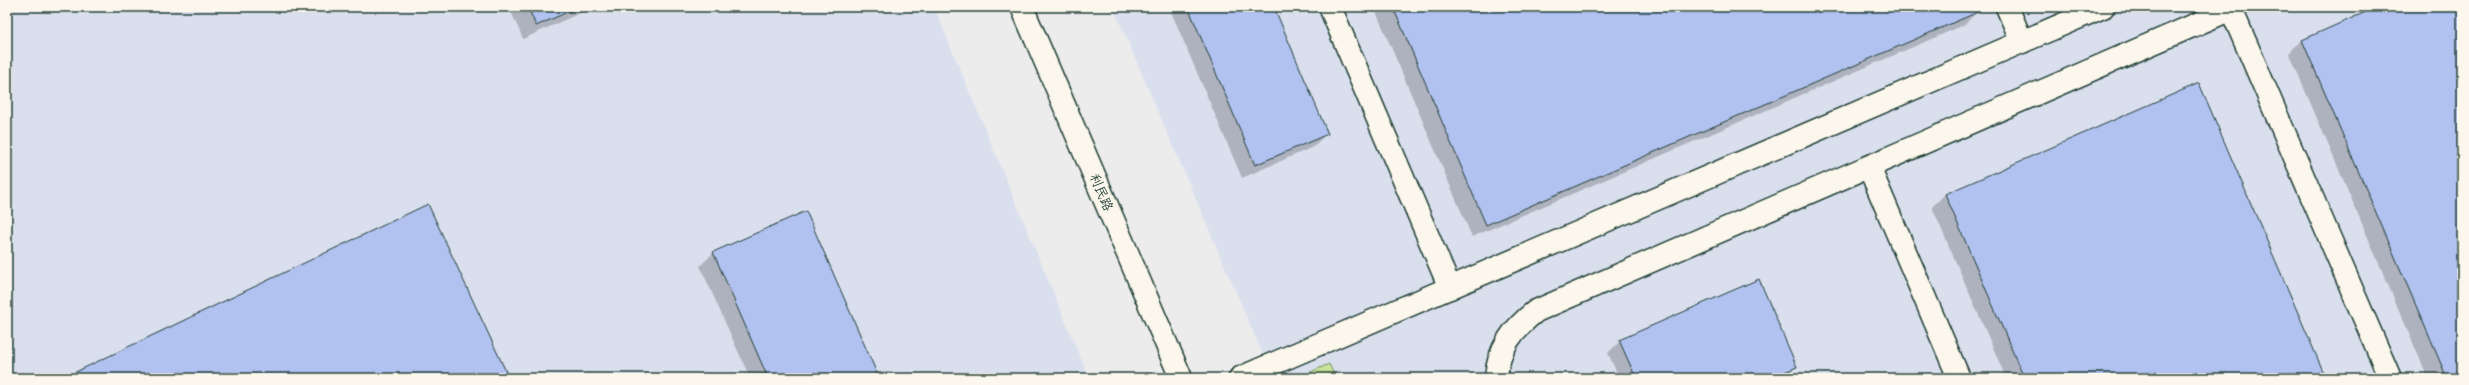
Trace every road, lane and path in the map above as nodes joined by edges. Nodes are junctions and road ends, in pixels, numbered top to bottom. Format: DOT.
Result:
graph roads {
  1 [pos="1022,7"];
  2 [pos="1330,7"];
  3 [pos="2007,7"];
  4 [pos="2103,7"];
  5 [pos="2233,8"];
  6 [pos="2022,42"];
  7 [pos="1869,167"];
  8 [pos="1450,288"];
  9 [pos="1181,378"];
  10 [pos="1240,378"];
  11 [pos="1496,378"];
  12 [pos="1959,378"];
  13 [pos="2390,378"];
  1 -- 9 [label="main road, 利民路"];
  2 -- 8 [label="main road"];
  3 -- 6 [label="main road"];
  4 -- 6 [label="main road"];
  5 -- 7 [label="main road"];
  5 -- 13 [label="main road"];
  6 -- 8 [label="main road"];
  7 -- 11 [label="main road"];
  7 -- 12 [label="main road"];
  8 -- 10 [label="main road"];
}
